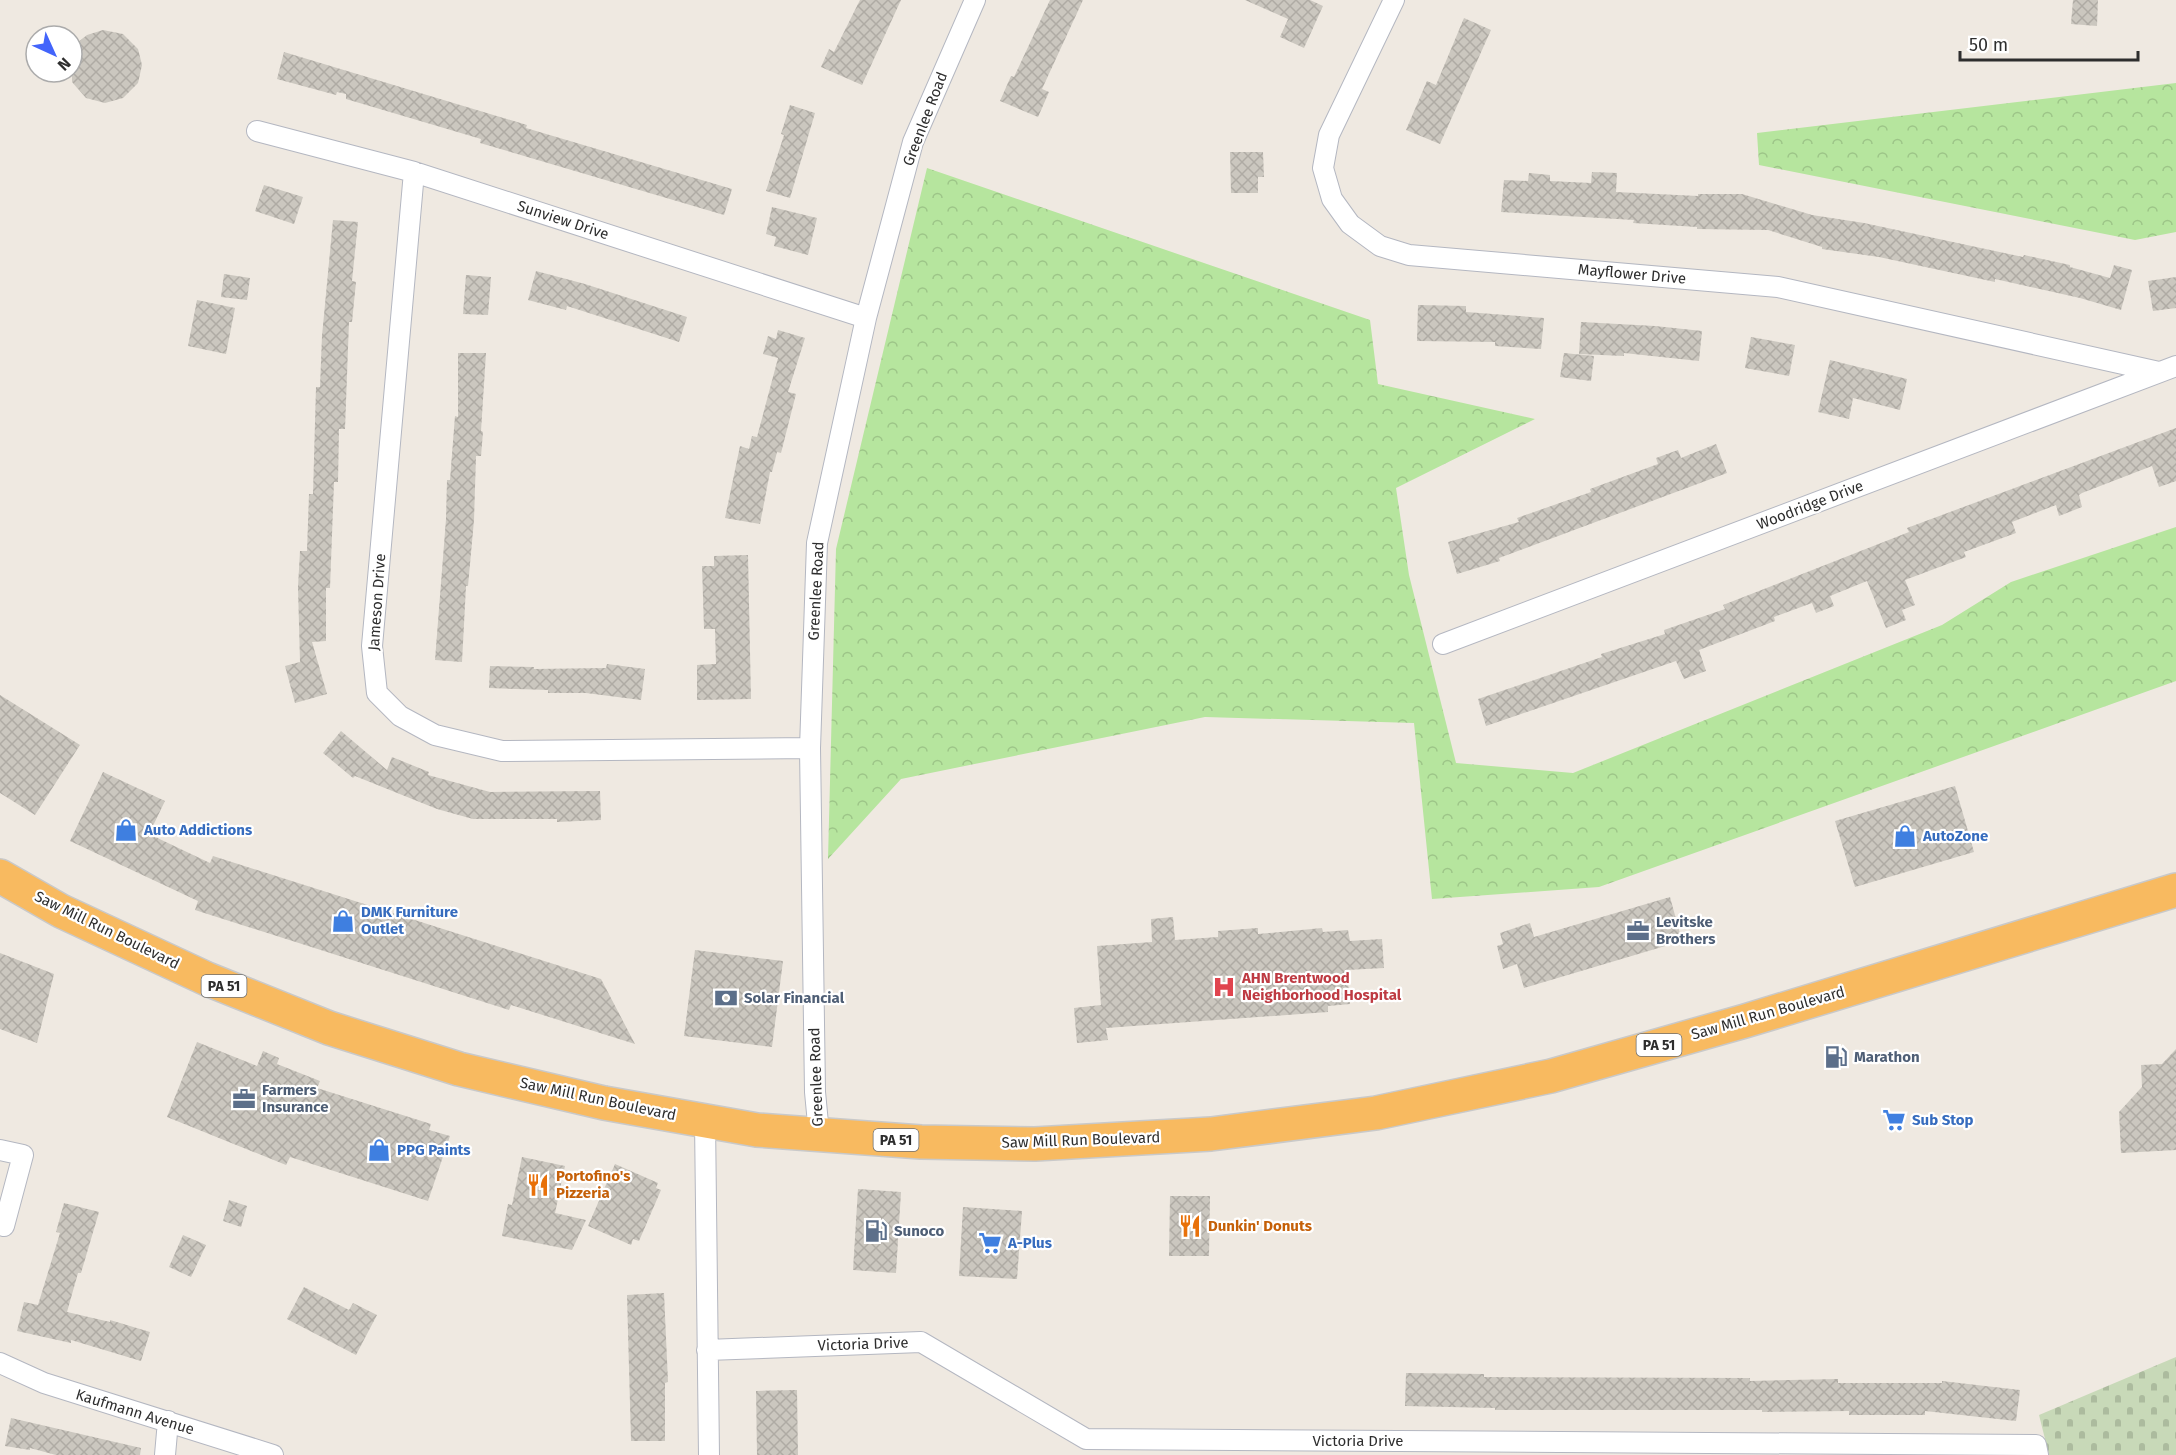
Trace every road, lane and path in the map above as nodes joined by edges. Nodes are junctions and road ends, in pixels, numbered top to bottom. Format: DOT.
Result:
graph roads {
  1 [pos="975,0"];
  2 [pos="1394,0"];
  3 [pos="257,131"];
  4 [pos="414,172"];
  5 [pos="866,318"];
  6 [pos="2168,369"];
  7 [pos="1443,644"];
  8 [pos="810,748"];
  9 [pos="0,876"];
  10 [pos="2176,890"];
  11 [pos="705,1121"];
  12 [pos="819,1134"];
  13 [pos="0,1150"];
  14 [pos="4,1226"];
  15 [pos="707,1350"];
  16 [pos="0,1363"];
  17 [pos="168,1421"];
  18 [pos="1259,1447"];
  19 [pos="2037,1450"];
  20 [pos="165,1455"];
  21 [pos="273,1455"];
  22 [pos="709,1455"];
  1 -- 5 [label="street, Greenlee Road"];
  2 -- 6 [label="street, Mayflower Drive"];
  3 -- 4 [label="street, Sunview Drive"];
  4 -- 5 [label="street, Sunview Drive"];
  4 -- 8 [label="street, Jameson Drive"];
  5 -- 8 [label="street, Greenlee Road"];
  6 -- 7 [label="street, Woodridge Drive"];
  8 -- 12 [label="street, Greenlee Road"];
  9 -- 11 [label="highway, Saw Mill Run Boulevard / PA 51"];
  10 -- 12 [label="highway, Saw Mill Run Boulevard / PA 51"];
  11 -- 12 [label="highway, Saw Mill Run Boulevard / PA 51"];
  11 -- 15 [label="street"];
  13 -- 14 [label="street"];
  15 -- 18 [label="street, Victoria Drive"];
  15 -- 22 [label="street"];
  16 -- 17 [label="street, Kaufmann Avenue"];
  17 -- 20 [label="street"];
  17 -- 21 [label="street, Kaufmann Avenue"];
  18 -- 19 [label="street, Victoria Drive"];
}
